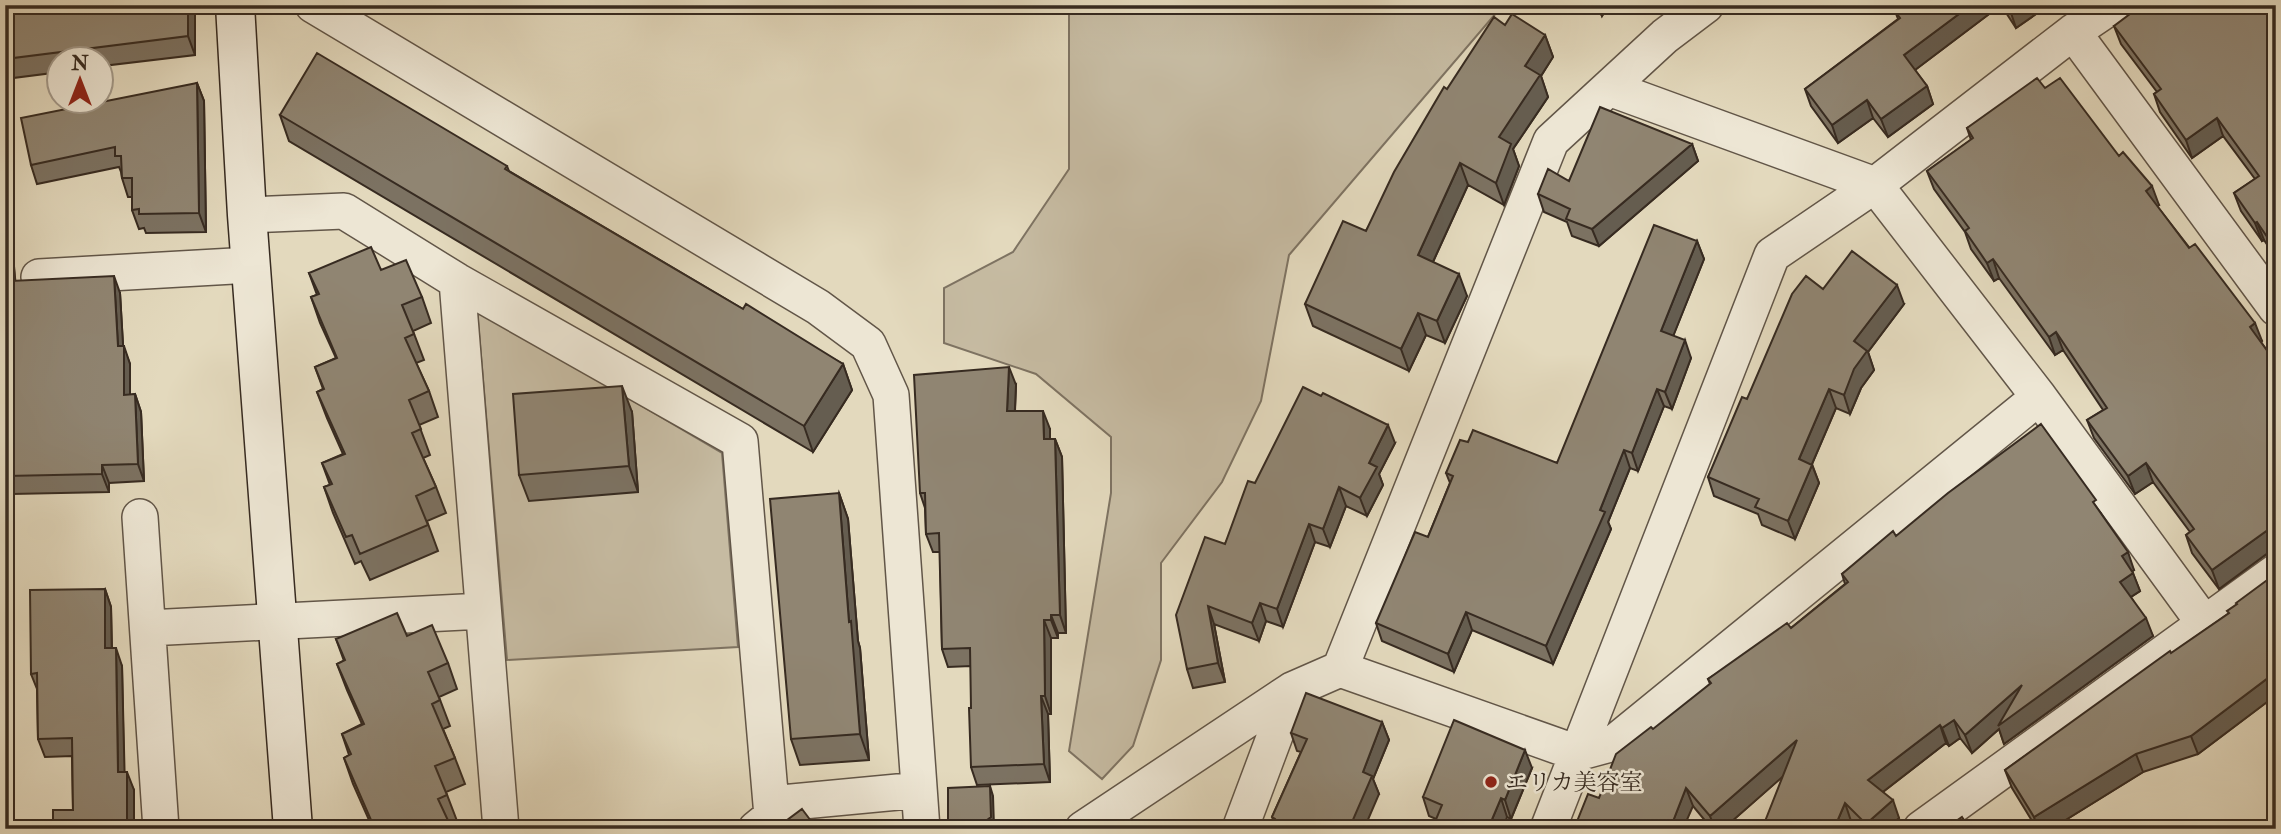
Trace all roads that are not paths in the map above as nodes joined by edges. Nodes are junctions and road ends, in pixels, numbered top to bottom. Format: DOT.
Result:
graph roads {
  1 [pos="236,5"];
  2 [pos="1706,5"];
  3 [pos="2113,5"];
  4 [pos="325,8"];
  5 [pos="2073,32"];
  6 [pos="1609,88"];
  7 [pos="1875,185"];
  8 [pos="247,215"];
  9 [pos="251,265"];
  10 [pos="38,277"];
  11 [pos="457,281"];
  12 [pos="2276,308"];
  13 [pos="2039,397"];
  14 [pos="140,517"];
  15 [pos="2276,572"];
  16 [pos="483,611"];
  17 [pos="278,622"];
  18 [pos="2204,623"];
  19 [pos="148,628"];
  20 [pos="1339,669"];
  21 [pos="1292,690"];
  22 [pos="1577,753"];
  23 [pos="919,790"];
  24 [pos="763,816"];
  25 [pos="161,829"];
  26 [pos="293,829"];
  27 [pos="500,829"];
  28 [pos="922,829"];
  29 [pos="1083,829"];
  30 [pos="1240,829"];
  31 [pos="1548,829"];
  32 [pos="1921,829"];
  1 -- 8 [label="street"];
  2 -- 6 [label="street"];
  3 -- 5 [label="street"];
  4 -- 23 [label="street"];
  5 -- 7 [label="street"];
  5 -- 12 [label="street"];
  6 -- 7 [label="street"];
  6 -- 20 [label="street"];
  7 -- 13 [label="street"];
  7 -- 22 [label="street"];
  8 -- 9 [label="street"];
  8 -- 11 [label="street"];
  9 -- 10 [label="street"];
  9 -- 17 [label="street"];
  11 -- 16 [label="street"];
  11 -- 24 [label="street"];
  13 -- 18 [label="street"];
  13 -- 22 [label="street"];
  14 -- 19 [label="street"];
  15 -- 18 [label="street"];
  16 -- 17 [label="street"];
  16 -- 27 [label="street"];
  17 -- 19 [label="street"];
  17 -- 26 [label="street"];
  18 -- 32 [label="street"];
  19 -- 25 [label="street"];
  20 -- 21 [label="street"];
  20 -- 22 [label="street"];
  21 -- 29 [label="street"];
  21 -- 30 [label="street"];
  22 -- 31 [label="street"];
  23 -- 24 [label="street"];
  23 -- 28 [label="street"];
}
